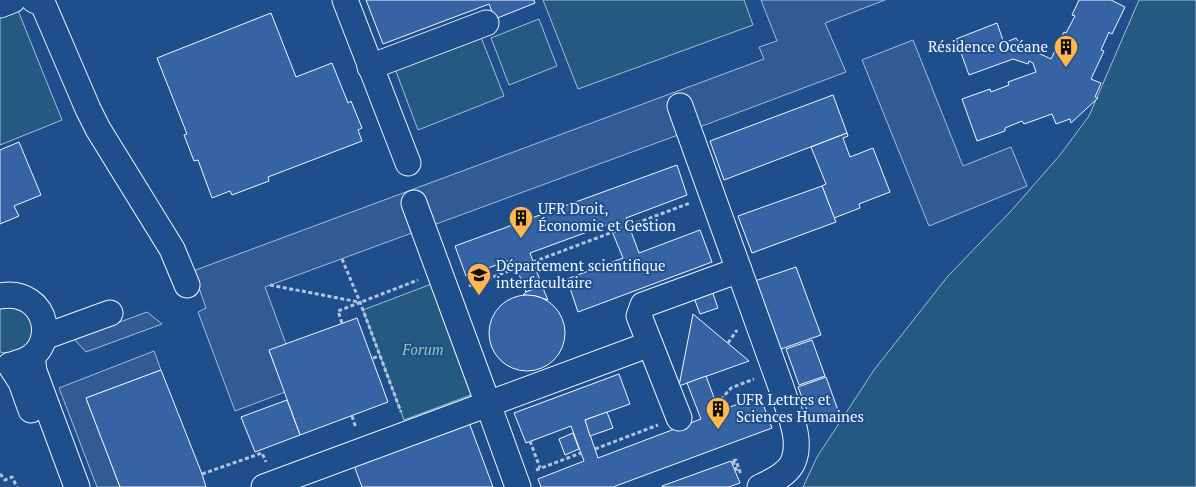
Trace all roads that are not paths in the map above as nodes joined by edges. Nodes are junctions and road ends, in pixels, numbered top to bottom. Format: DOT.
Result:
graph roads {
  1 [pos="13,0"];
  2 [pos="34,0"];
  3 [pos="344,0"];
  4 [pos="0,5"];
  5 [pos="486,23"];
  6 [pos="370,67"];
  7 [pos="680,106"];
  8 [pos="408,163"];
  9 [pos="414,203"];
  10 [pos="739,270"];
  11 [pos="187,285"];
  12 [pos="0,296"];
  13 [pos="650,344"];
  14 [pos="26,348"];
  15 [pos="488,404"];
  16 [pos="679,418"];
  17 [pos="265,476"];
  18 [pos="516,483"];
  19 [pos="60,487"];
  20 [pos="77,487"];
  21 [pos="760,487"];
  1 -- 4 [label="lane"];
  2 -- 11 [label="lane"];
  3 -- 6 [label="lane"];
  5 -- 6 [label="lane"];
  6 -- 8 [label="lane"];
  7 -- 10 [label="lane"];
  9 -- 15 [label="lane"];
  10 -- 13 [label="lane"];
  10 -- 21 [label="lane"];
  12 -- 14 [label="lane"];
  13 -- 15 [label="lane"];
  13 -- 16 [label="lane"];
  14 -- 19 [label="lane"];
  14 -- 20 [label="lane"];
  15 -- 17 [label="lane"];
  15 -- 18 [label="lane"];
}
